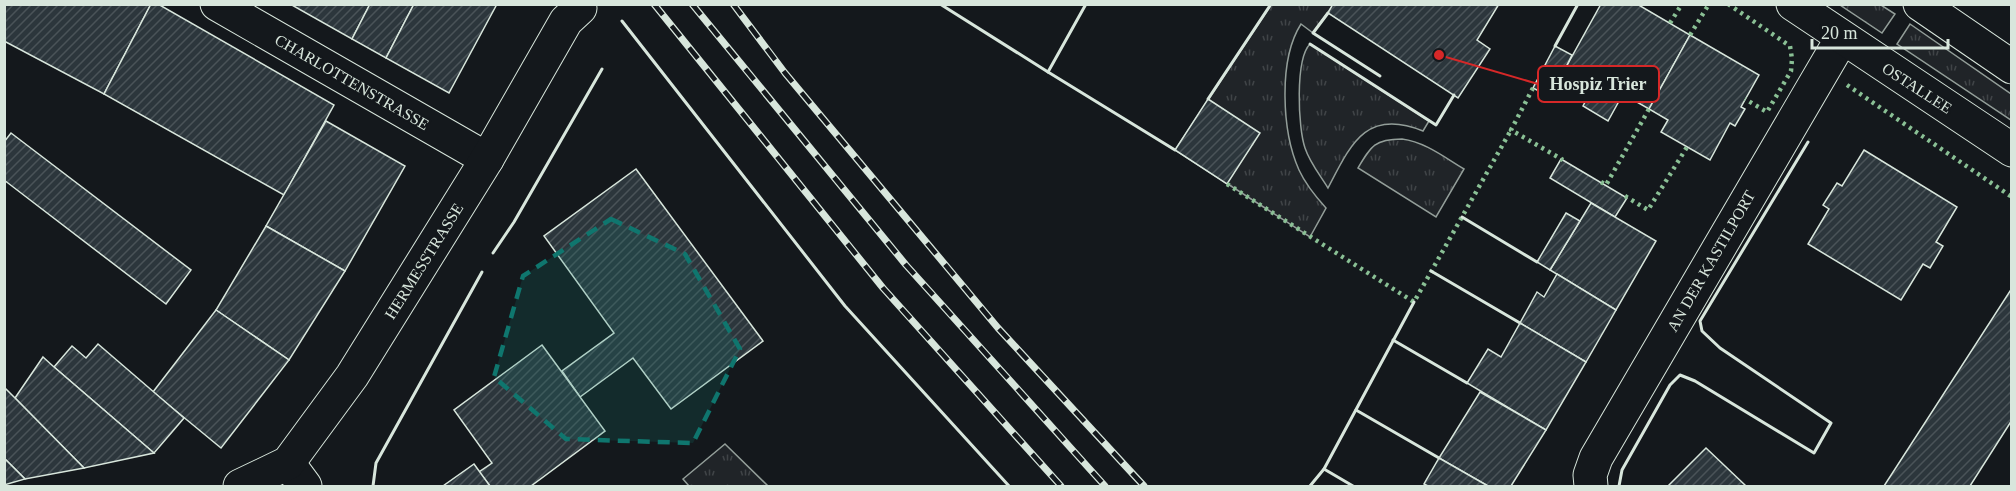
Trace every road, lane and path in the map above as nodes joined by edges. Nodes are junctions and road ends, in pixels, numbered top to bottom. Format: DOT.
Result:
graph roads {
  1 [pos="218,4"];
  2 [pos="1793,4"];
  3 [pos="1920,4"];
  4 [pos="580,8"];
  5 [pos="1842,38"];
  6 [pos="2012,67"];
  7 [pos="2012,150"];
  8 [pos="488,159"];
  9 [pos="297,475"];
  10 [pos="240,486"];
  11 [pos="1591,486"];
  1 -- 8 [label="street, CHARLOTTENSTRASSE"];
  2 -- 5 [label="street, OSTALLEE"];
  3 -- 6 [label="street"];
  4 -- 8 [label="street, HERMESSTRASSE"];
  5 -- 7 [label="street, OSTALLEE"];
  5 -- 11 [label="street, AN DER KASTILPORT"];
  8 -- 9 [label="street, HERMESSTRASSE"];
  9 -- 10 [label="street, HERMESSTRASSE"];
}
